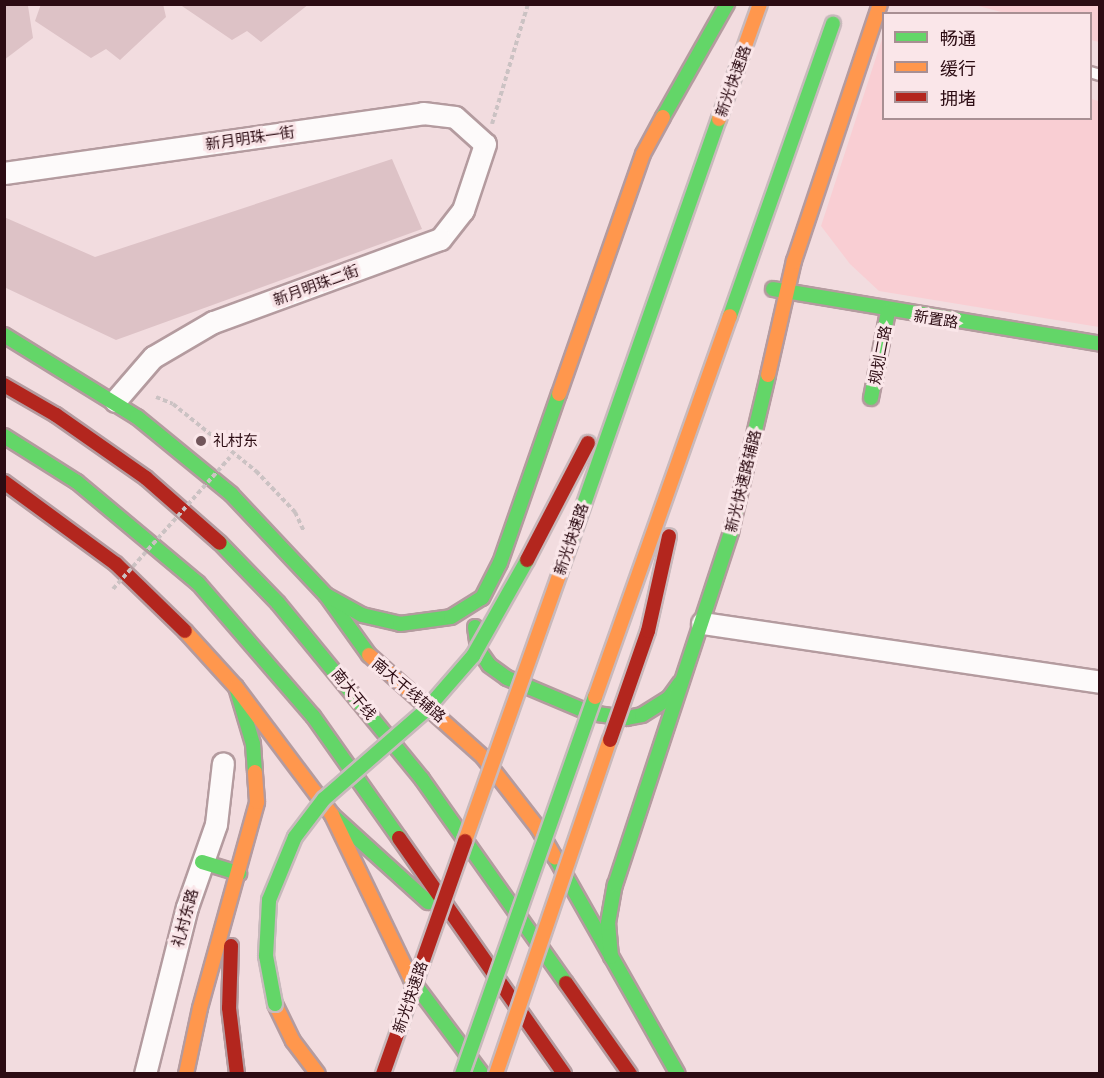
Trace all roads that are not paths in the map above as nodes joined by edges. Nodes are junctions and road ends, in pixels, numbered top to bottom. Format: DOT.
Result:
graph roads {
  1 [pos="727,4"];
  2 [pos="760,4"];
  3 [pos="839,4"];
  4 [pos="865,4"];
  5 [pos="880,4"];
  6 [pos="889,12"];
  7 [pos="485,144"];
  8 [pos="4,173"];
  9 [pos="773,289"];
  10 [pos="888,311"];
  11 [pos="4,335"];
  12 [pos="1100,344"];
  13 [pos="636,354"];
  14 [pos="4,385"];
  15 [pos="871,398"];
  16 [pos="115,401"];
  17 [pos="4,436"];
  18 [pos="677,465"];
  19 [pos="4,482"];
  20 [pos="326,595"];
  21 [pos="482,598"];
  22 [pos="702,623"];
  23 [pos="683,680"];
  24 [pos="1100,682"];
  25 [pos="236,687"];
  26 [pos="222,763"];
  27 [pos="332,815"];
  28 [pos="202,862"];
  29 [pos="237,880"];
  30 [pos="473,943"];
  31 [pos="611,957"];
  32 [pos="146,1074"];
  33 [pos="186,1074"];
  34 [pos="237,1074"];
  35 [pos="318,1074"];
  36 [pos="383,1074"];
  37 [pos="462,1074"];
  38 [pos="482,1074"];
  39 [pos="496,1074"];
  40 [pos="564,1074"];
  41 [pos="630,1074"];
  42 [pos="678,1074"];
  1 -- 21 [label="main road"];
  2 -- 13 [label="main road, 新光快速路, bridge"];
  3 -- 18 [label="main road, bridge"];
  4 -- 6 [label="lane"];
  5 -- 22 [label="main road, 新光快速路辅路"];
  7 -- 8 [label="street, 新月明珠一街"];
  7 -- 16 [label="street, 新月明珠二街"];
  9 -- 10 [label="main road, 新置路"];
  10 -- 12 [label="main road, 新置路"];
  10 -- 15 [label="main road, 规划二路"];
  11 -- 16 [label="main road, 南大干线辅路"];
  13 -- 35 [label="main road, bridge"];
  13 -- 36 [label="main road, 新光快速路, bridge"];
  14 -- 41 [label="main road, 南大干线"];
  16 -- 20 [label="main road, 南大干线辅路"];
  17 -- 30 [label="main road"];
  18 -- 37 [label="main road, bridge"];
  18 -- 39 [label="main road, bridge"];
  19 -- 25 [label="main road"];
  20 -- 21 [label="main road"];
  20 -- 31 [label="main road, 南大干线辅路"];
  21 -- 23 [label="main road"];
  22 -- 23 [label="main road, 新光快速路辅路"];
  22 -- 24 [label="street"];
  23 -- 31 [label="main road, 新光快速路辅路"];
  25 -- 27 [label="main road"];
  25 -- 29 [label="main road"];
  26 -- 28 [label="street, 礼村东路"];
  27 -- 30 [label="main road"];
  27 -- 38 [label="main road"];
  28 -- 29 [label="main road"];
  28 -- 32 [label="street, 礼村东路"];
  29 -- 33 [label="main road"];
  29 -- 34 [label="main road"];
  30 -- 40 [label="main road"];
  31 -- 42 [label="main road, 南大干线辅路"];
}
